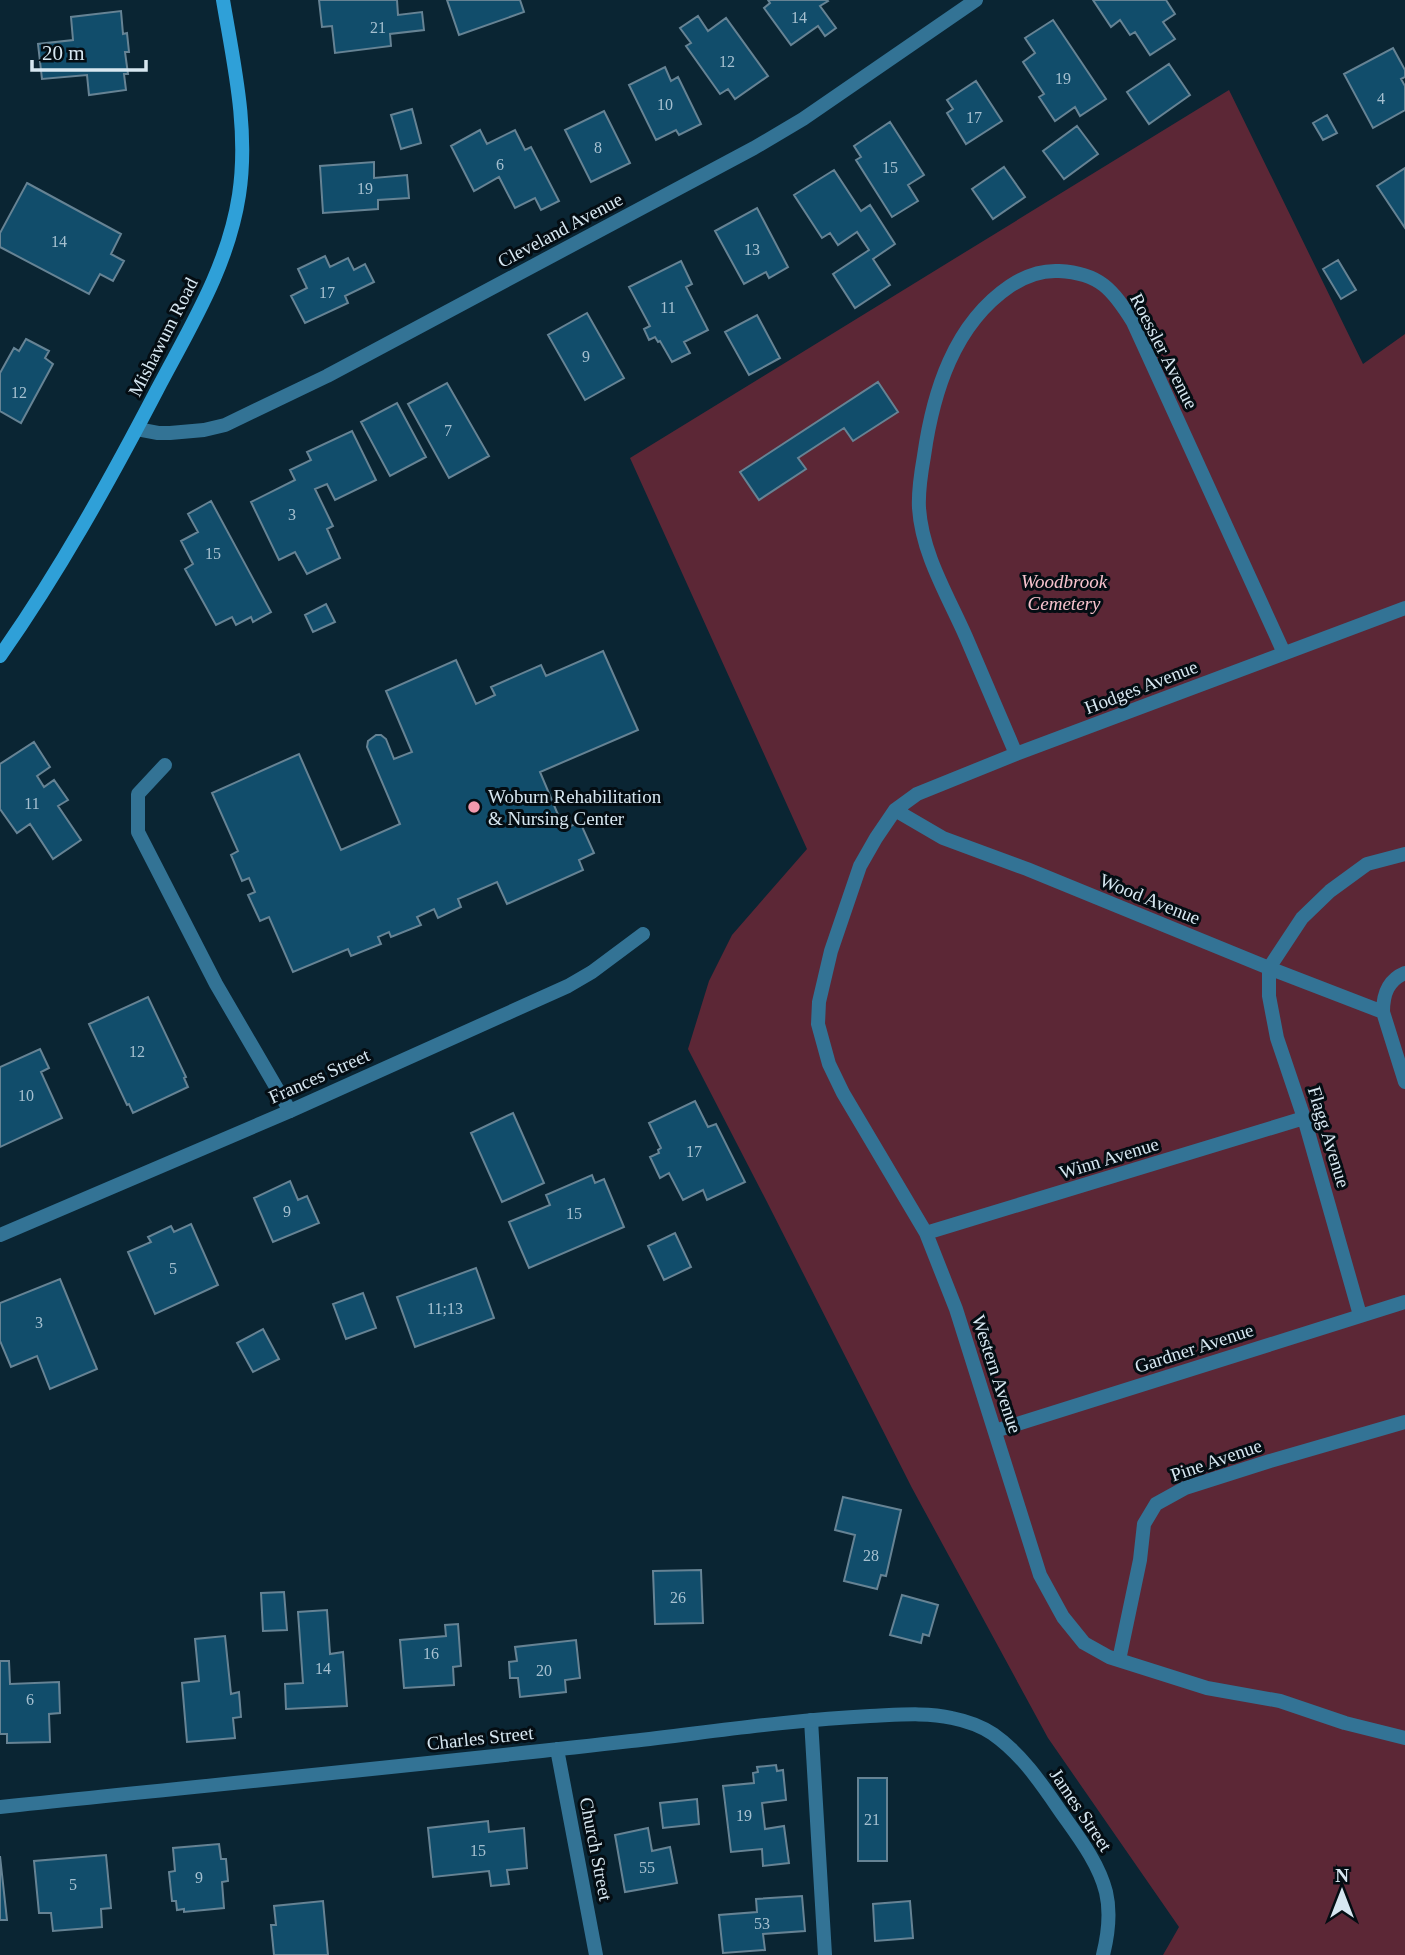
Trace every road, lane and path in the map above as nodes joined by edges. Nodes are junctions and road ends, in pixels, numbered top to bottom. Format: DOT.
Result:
graph roads {
  1 [pos="223,0"];
  2 [pos="976,0"];
  3 [pos="137,429"];
  4 [pos="1405,608"];
  5 [pos="1284,653"];
  6 [pos="0,656"];
  7 [pos="1016,754"];
  8 [pos="165,765"];
  9 [pos="895,810"];
  10 [pos="1405,854"];
  11 [pos="643,934"];
  12 [pos="1269,968"];
  13 [pos="1405,973"];
  14 [pos="1383,1007"];
  15 [pos="1405,1082"];
  16 [pos="290,1111"];
  17 [pos="1304,1118"];
  18 [pos="926,1233"];
  19 [pos="0,1236"];
  20 [pos="1405,1302"];
  21 [pos="1360,1315"];
  22 [pos="1405,1422"];
  23 [pos="995,1431"];
  24 [pos="1119,1660"];
  25 [pos="811,1720"];
  26 [pos="963,1721"];
  27 [pos="1405,1738"];
  28 [pos="557,1749"];
  29 [pos="0,1807"];
  30 [pos="597,1955"];
  31 [pos="825,1955"];
  32 [pos="1103,1955"];
  1 -- 3 [label="main road, Mishawum Road"];
  2 -- 3 [label="street, Cleveland Avenue"];
  3 -- 6 [label="main road, Mishawum Road"];
  4 -- 5 [label="street, Hodges Avenue"];
  5 -- 7 [label="street, Hodges Avenue"];
  5 -- 7 [label="street, Roessler Avenue"];
  7 -- 9 [label="street, Hodges Avenue"];
  8 -- 16 [label="street"];
  9 -- 12 [label="street, Wood Avenue"];
  9 -- 18 [label="street, Western Avenue"];
  10 -- 12 [label="street"];
  11 -- 16 [label="street, Frances Street"];
  12 -- 14 [label="street, Wood Avenue"];
  12 -- 17 [label="street, Flagg Avenue"];
  13 -- 14 [label="street"];
  14 -- 15 [label="street"];
  16 -- 19 [label="street, Frances Street"];
  17 -- 18 [label="street, Winn Avenue"];
  17 -- 21 [label="street, Flagg Avenue"];
  18 -- 23 [label="street, Western Avenue"];
  20 -- 21 [label="street, Gardner Avenue"];
  21 -- 23 [label="street, Gardner Avenue"];
  22 -- 24 [label="street, Pine Avenue"];
  23 -- 24 [label="street, Western Avenue"];
  24 -- 27 [label="street, Western Avenue"];
  25 -- 26 [label="street, Charles Street"];
  25 -- 28 [label="street, Charles Street"];
  25 -- 31 [label="street"];
  26 -- 32 [label="street, James Street"];
  28 -- 29 [label="street, Charles Street"];
  28 -- 30 [label="street, Church Street"];
}
